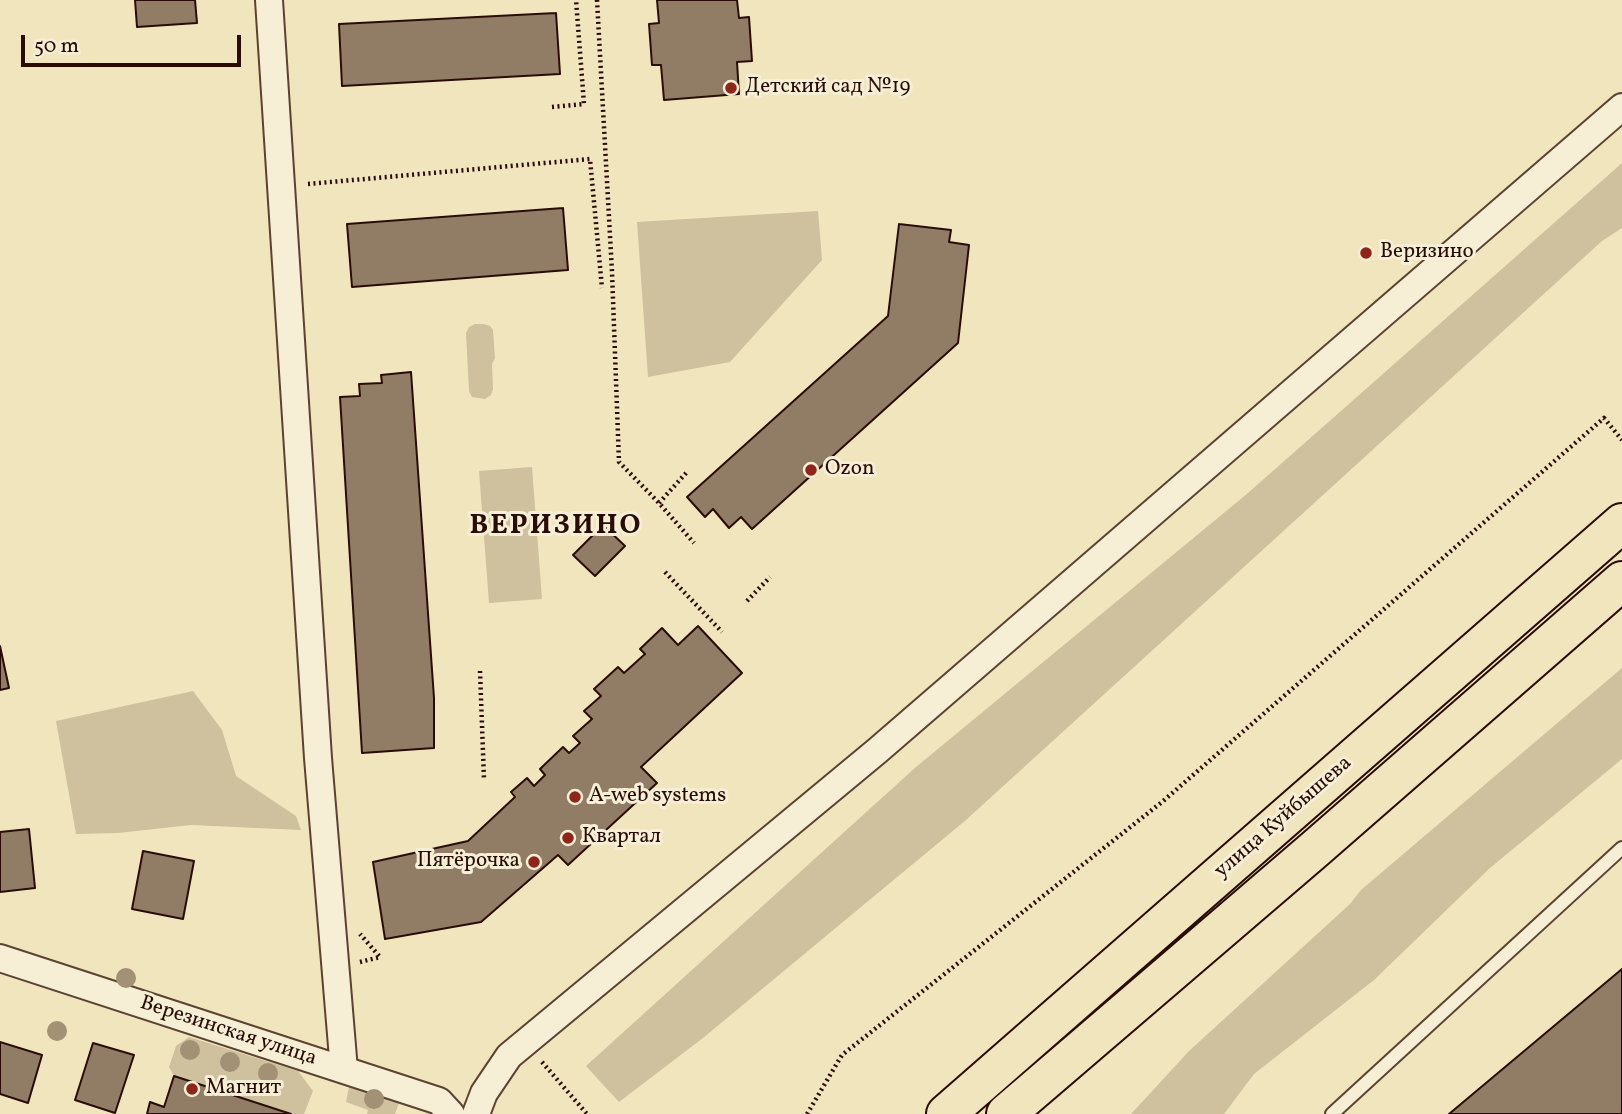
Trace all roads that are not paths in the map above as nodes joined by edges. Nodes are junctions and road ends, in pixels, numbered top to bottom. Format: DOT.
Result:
graph roads {
  1 [pos="269,0"];
  2 [pos="1622,107"];
  3 [pos="1622,523"];
  4 [pos="1622,581"];
  5 [pos="1622,848"];
  6 [pos="0,958"];
  7 [pos="344,1070"];
  8 [pos="451,1114"];
  9 [pos="476,1114"];
  10 [pos="946,1114"];
  11 [pos="1006,1114"];
  12 [pos="1332,1114"];
  1 -- 7 [label="street"];
  2 -- 9 [label="street"];
  3 -- 10 [label="highway, улица Куйбышева"];
  4 -- 11 [label="highway, улица Куйбышева"];
  5 -- 12 [label="lane"];
  6 -- 7 [label="street, Верезинская улица"];
  7 -- 8 [label="street, Верезинская улица"];
}
